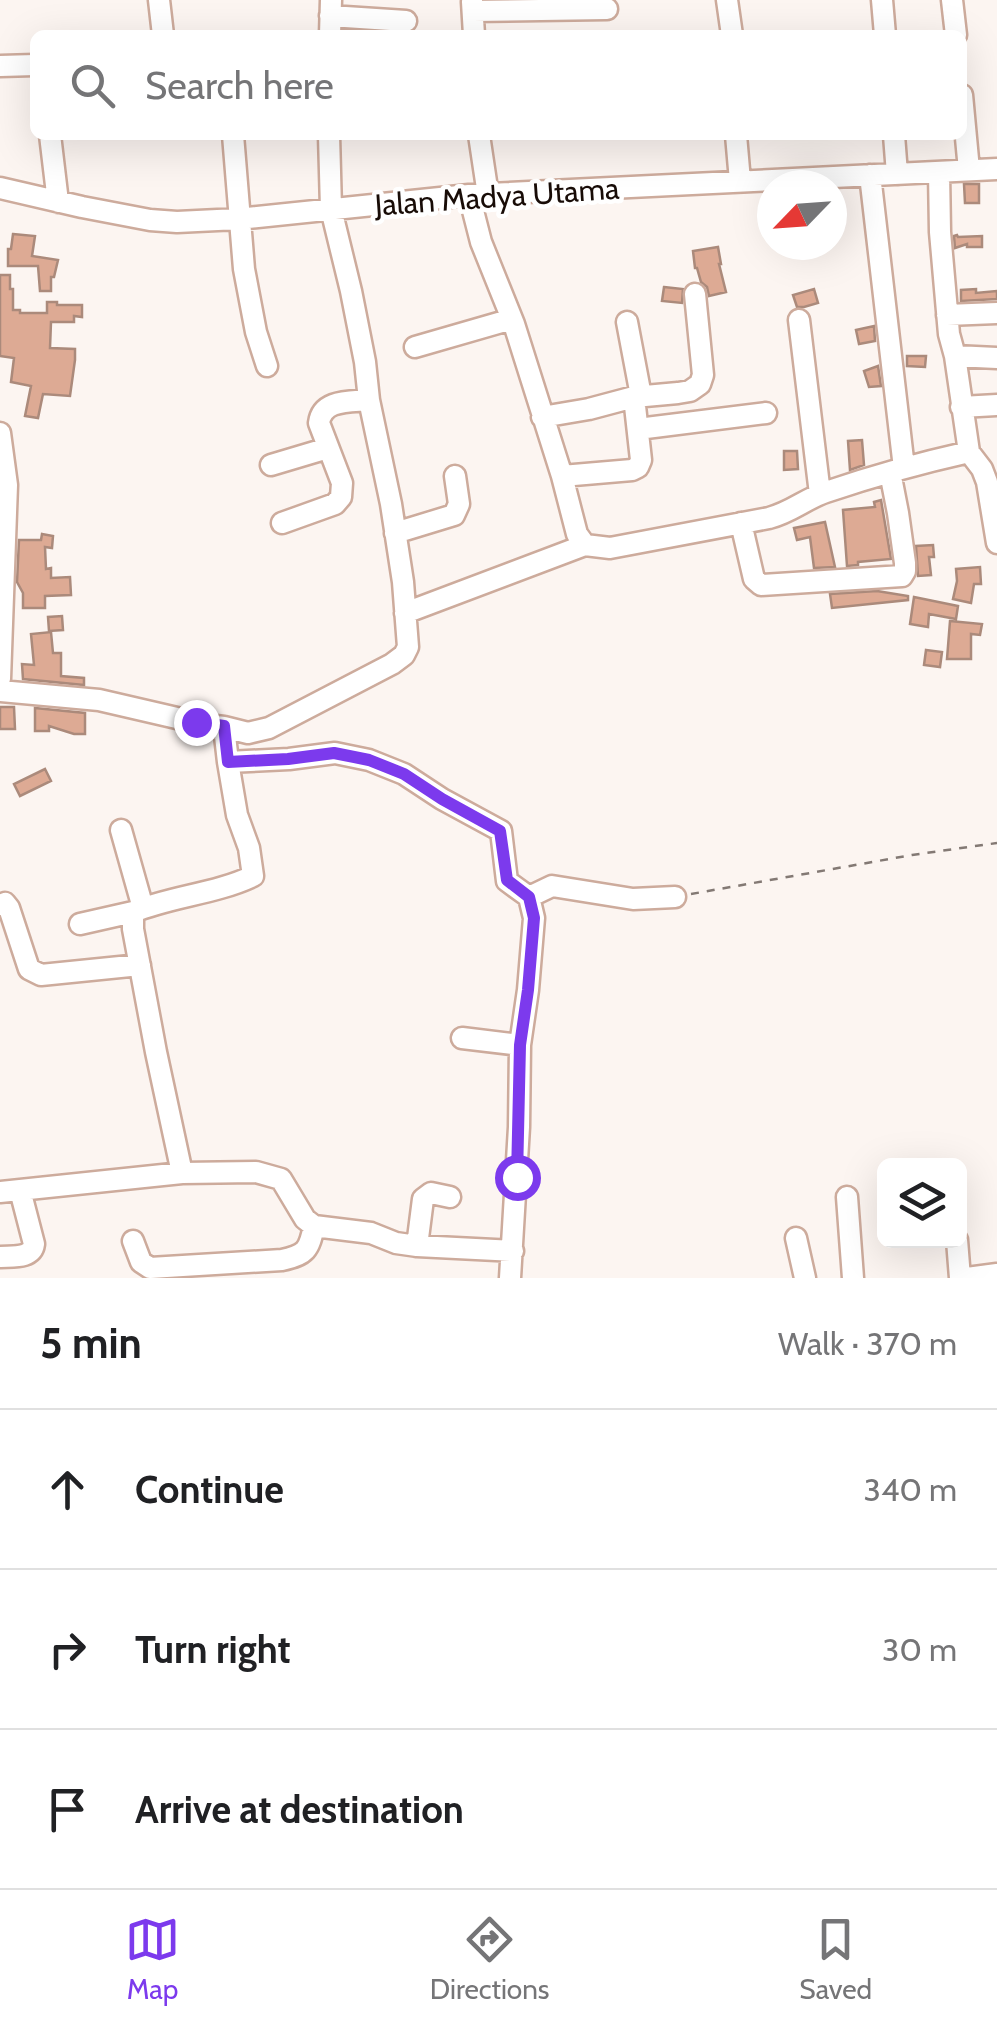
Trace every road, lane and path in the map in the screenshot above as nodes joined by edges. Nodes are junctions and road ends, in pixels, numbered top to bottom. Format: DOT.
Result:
graph roads {
  1 [pos="159,0"];
  2 [pos="727,0"];
  3 [pos="882,0"];
  4 [pos="952,0"];
  5 [pos="472,6"];
  6 [pos="607,10"];
  7 [pos="330,17"];
  8 [pos="406,21"];
  9 [pos="162,30"];
  10 [pos="731,30"];
  11 [pos="885,30"];
  12 [pos="955,30"];
  13 [pos="30,64"];
  14 [pos="0,66"];
  15 [pos="51,140"];
  16 [pos="233,140"];
  17 [pos="329,140"];
  18 [pos="479,140"];
  19 [pos="736,140"];
  20 [pos="894,140"];
  21 [pos="966,140"];
  22 [pos="997,169"];
  23 [pos="969,170"];
  24 [pos="939,172"];
  25 [pos="897,174"];
  26 [pos="870,175"];
  27 [pos="740,181"];
  28 [pos="0,188"];
  29 [pos="478,195"];
  30 [pos="58,202"];
  31 [pos="331,208"];
  32 [pos="238,219"];
  33 [pos="695,294"];
  34 [pos="997,313"];
  35 [pos="947,314"];
  36 [pos="512,319"];
  37 [pos="799,320"];
  38 [pos="627,322"];
  39 [pos="415,346"];
  40 [pos="955,356"];
  41 [pos="997,358"];
  42 [pos="267,366"];
  43 [pos="638,397"];
  44 [pos="370,400"];
  45 [pos="997,406"];
  46 [pos="962,407"];
  47 [pos="766,412"];
  48 [pos="542,417"];
  49 [pos="638,429"];
  50 [pos="0,433"];
  51 [pos="328,448"];
  52 [pos="969,452"];
  53 [pos="271,465"];
  54 [pos="897,470"];
  55 [pos="455,476"];
  56 [pos="562,476"];
  57 [pos="820,494"];
  58 [pos="282,523"];
  59 [pos="742,523"];
  60 [pos="396,533"];
  61 [pos="997,543"];
  62 [pos="585,546"];
  63 [pos="405,613"];
  64 [pos="0,679"];
  65 [pos="0,691"];
  66 [pos="225,742"];
  67 [pos="121,830"];
  68 [pos="997,843"];
  69 [pos="529,897"];
  70 [pos="675,897"];
  71 [pos="0,905"];
  72 [pos="138,910"];
  73 [pos="80,924"];
  74 [pos="140,966"];
  75 [pos="462,1038"];
  76 [pos="520,1045"];
  77 [pos="182,1173"];
  78 [pos="10,1191"];
  79 [pos="450,1197"];
  80 [pos="846,1197"];
  81 [pos="314,1226"];
  82 [pos="796,1238"];
  83 [pos="134,1241"];
  84 [pos="417,1246"];
  85 [pos="958,1248"];
  86 [pos="512,1251"];
  87 [pos="0,1257"];
  88 [pos="997,1274"];
  89 [pos="510,1278"];
  90 [pos="804,1278"];
  91 [pos="854,1278"];
  92 [pos="964,1278"];
  1 -- 9 [label="street"];
  2 -- 10 [label="street"];
  3 -- 11 [label="street"];
  4 -- 12 [label="street"];
  5 -- 6 [label="street"];
  7 -- 8 [label="street"];
  13 -- 14 [label="street"];
  15 -- 30 [label="street"];
  16 -- 32 [label="street"];
  17 -- 31 [label="street"];
  18 -- 29 [label="street"];
  19 -- 27 [label="street"];
  20 -- 25 [label="street"];
  21 -- 23 [label="street"];
  22 -- 23 [label="street, Jalan Madya Utama"];
  23 -- 24 [label="street, Jalan Madya Utama"];
  24 -- 25 [label="street, Jalan Madya Utama"];
  24 -- 35 [label="street"];
  25 -- 26 [label="street, Jalan Madya Utama"];
  26 -- 27 [label="street, Jalan Madya Utama"];
  26 -- 54 [label="street"];
  27 -- 29 [label="street, Jalan Madya Utama"];
  28 -- 30 [label="street, Jalan Madya Utama"];
  29 -- 31 [label="street, Jalan Madya Utama"];
  29 -- 36 [label="street"];
  30 -- 32 [label="street, Jalan Madya Utama"];
  31 -- 32 [label="street, Jalan Madya Utama"];
  31 -- 44 [label="street"];
  32 -- 42 [label="street"];
  33 -- 43 [label="street"];
  34 -- 35 [label="street"];
  35 -- 40 [label="street"];
  36 -- 39 [label="street"];
  36 -- 48 [label="street"];
  37 -- 57 [label="street"];
  38 -- 43 [label="street"];
  40 -- 41 [label="street"];
  40 -- 46 [label="street"];
  43 -- 48 [label="street"];
  43 -- 49 [label="street"];
  44 -- 51 [label="street"];
  44 -- 60 [label="street"];
  45 -- 46 [label="street"];
  46 -- 52 [label="street"];
  47 -- 49 [label="street"];
  48 -- 56 [label="street"];
  49 -- 56 [label="street"];
  50 -- 64 [label="street"];
  51 -- 53 [label="street"];
  51 -- 58 [label="street"];
  52 -- 54 [label="street"];
  52 -- 61 [label="street"];
  54 -- 57 [label="street"];
  54 -- 59 [label="street"];
  55 -- 60 [label="street"];
  56 -- 62 [label="street"];
  57 -- 59 [label="street"];
  59 -- 62 [label="street"];
  60 -- 63 [label="street"];
  62 -- 63 [label="street"];
  63 -- 66 [label="street"];
  65 -- 66 [label="street"];
  66 -- 69 [label="street"];
  66 -- 72 [label="street"];
  67 -- 72 [label="street"];
  68 -- 70 [label="path"];
  69 -- 70 [label="street"];
  69 -- 76 [label="street"];
  71 -- 74 [label="street"];
  72 -- 73 [label="street"];
  72 -- 74 [label="street"];
  74 -- 77 [label="street"];
  75 -- 76 [label="street"];
  76 -- 86 [label="street"];
  77 -- 78 [label="street"];
  77 -- 81 [label="street"];
  78 -- 87 [label="street"];
  79 -- 84 [label="street"];
  80 -- 91 [label="street"];
  81 -- 83 [label="street"];
  81 -- 84 [label="street"];
  82 -- 90 [label="street"];
  84 -- 86 [label="street"];
  85 -- 92 [label="street"];
  86 -- 89 [label="street"];
  88 -- 92 [label="street"];
}
